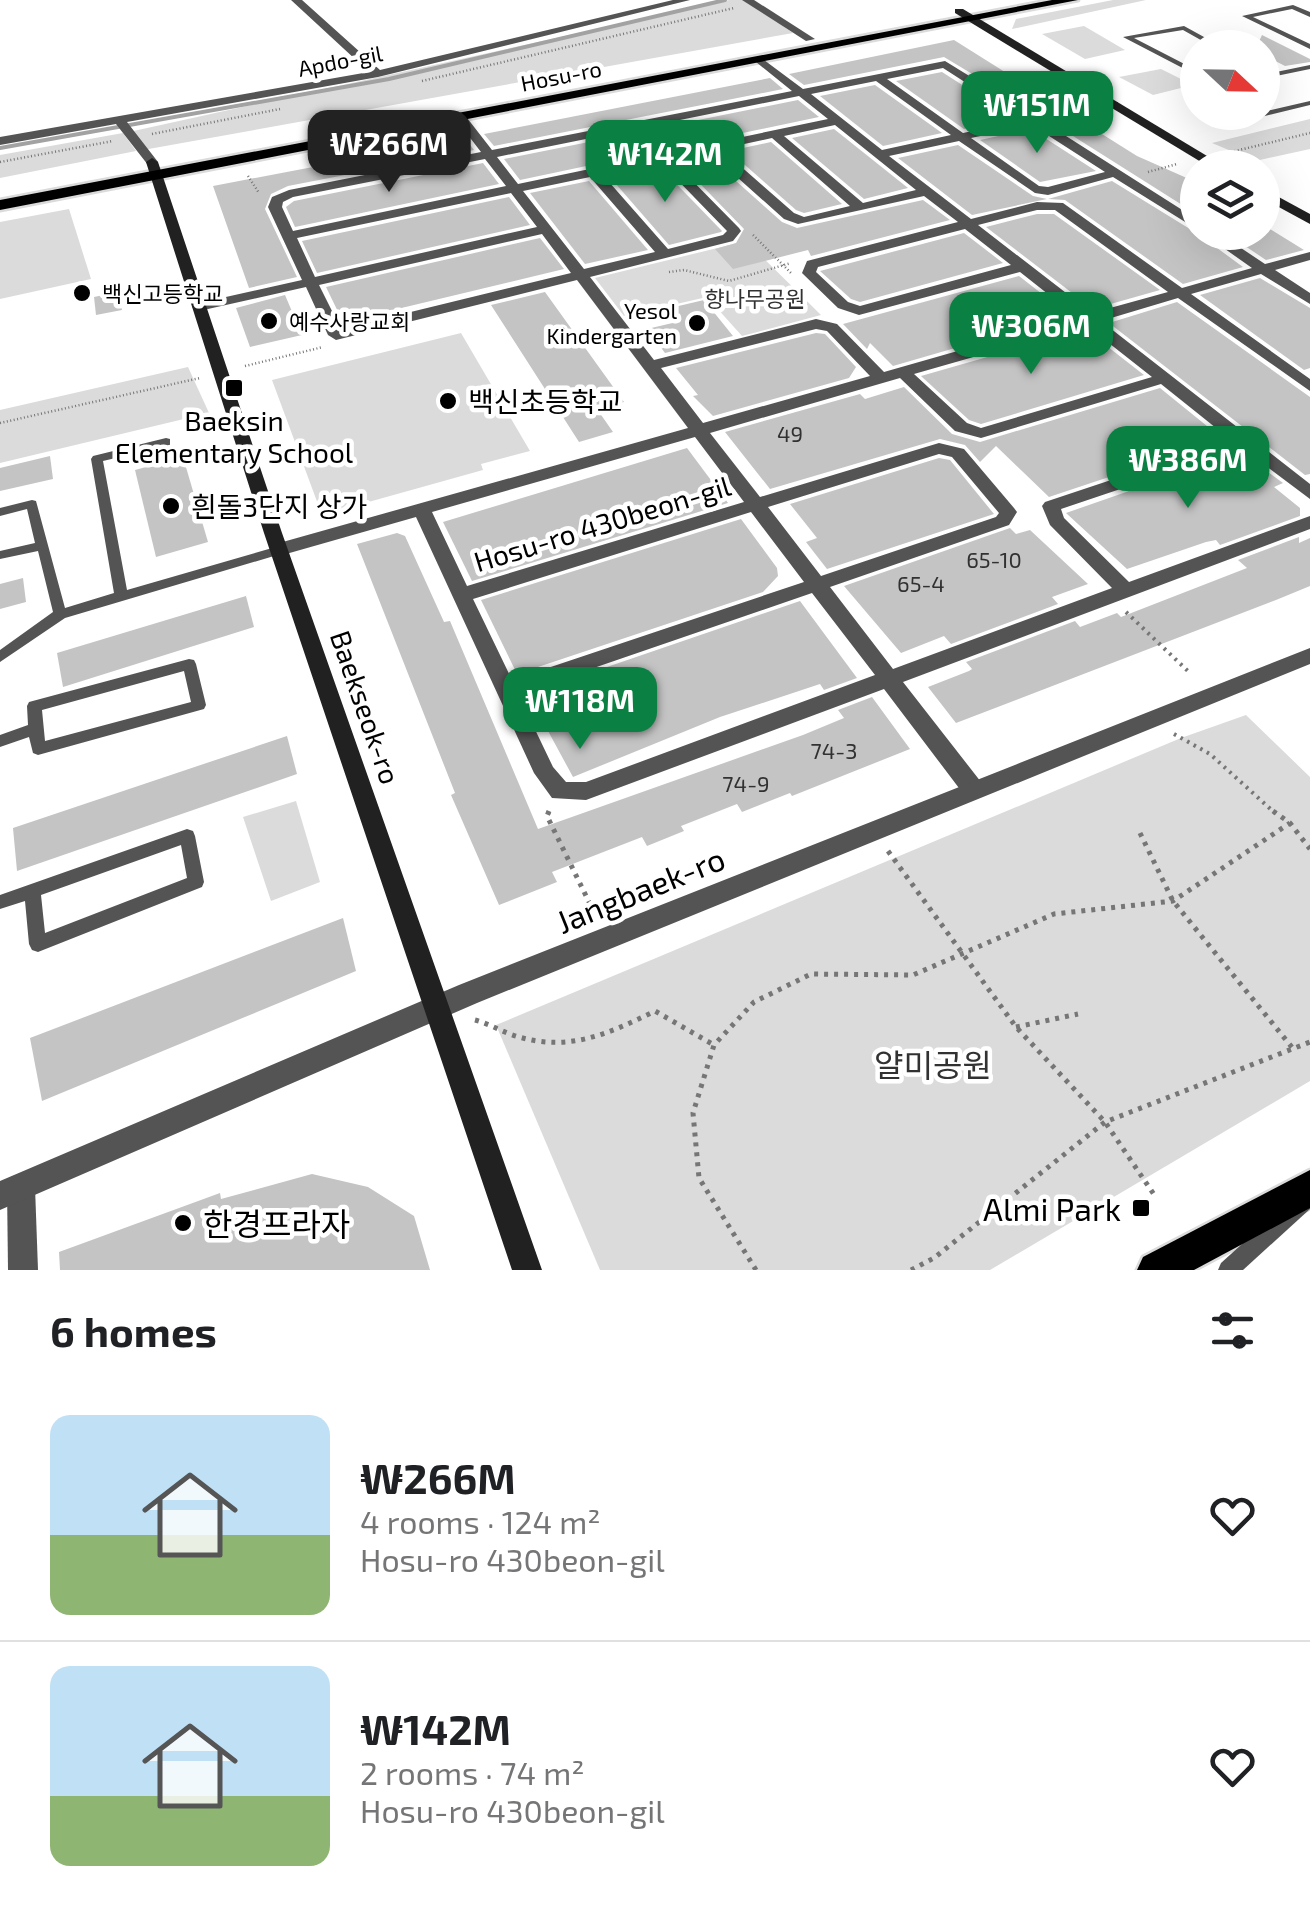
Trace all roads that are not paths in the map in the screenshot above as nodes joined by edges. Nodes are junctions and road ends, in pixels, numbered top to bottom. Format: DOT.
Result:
graph roads {
  1 [pos="296,0"];
  2 [pos="684,0"];
  3 [pos="747,0"];
  4 [pos="1016,0"];
  5 [pos="1072,0"];
  6 [pos="959,11"];
  7 [pos="1310,15"];
  8 [pos="974,20"];
  9 [pos="1188,30"];
  10 [pos="810,39"];
  11 [pos="1310,47"];
  12 [pos="760,60"];
  13 [pos="1180,65"];
  14 [pos="1310,67"];
  15 [pos="1280,73"];
  16 [pos="378,74"];
  17 [pos="877,77"];
  18 [pos="801,92"];
  19 [pos="1310,103"];
  20 [pos="1114,104"];
  21 [pos="1280,110"];
  22 [pos="460,117"];
  23 [pos="838,121"];
  24 [pos="1035,121"];
  25 [pos="123,125"];
  26 [pos="774,134"];
  27 [pos="962,136"];
  28 [pos="0,141"];
  29 [pos="712,148"];
  30 [pos="1190,150"];
  31 [pos="488,154"];
  32 [pos="880,154"];
  33 [pos="663,158"];
  34 [pos="154,169"];
  35 [pos="593,172"];
  36 [pos="1124,175"];
  37 [pos="513,190"];
  38 [pos="0,191"];
  39 [pos="927,191"];
  40 [pos="1280,202"];
  41 [pos="0,205"];
  42 [pos="860,207"];
  43 [pos="1180,214"];
  44 [pos="1310,220"];
  45 [pos="970,223"];
  46 [pos="544,230"];
  47 [pos="288,236"];
  48 [pos="1234,250"];
  49 [pos="664,254"];
  50 [pos="1310,256"];
  51 [pos="1024,266"];
  52 [pos="1262,268"];
  53 [pos="579,275"];
  54 [pos="310,282"];
  55 [pos="1178,292"];
  56 [pos="1310,300"];
  57 [pos="199,308"];
  58 [pos="1088,317"];
  59 [pos="651,366"];
  60 [pos="901,371"];
  61 [pos="880,377"];
  62 [pos="1164,378"];
  63 [pos="1310,386"];
  64 [pos="701,428"];
  65 [pos="1244,441"];
  66 [pos="166,442"];
  67 [pos="1310,493"];
  68 [pos="759,504"];
  69 [pos="422,510"];
  70 [pos="0,512"];
  71 [pos="1310,522"];
  72 [pos="41,546"];
  73 [pos="279,550"];
  74 [pos="0,556"];
  75 [pos="819,583"];
  76 [pos="462,595"];
  77 [pos="121,596"];
  78 [pos="1125,599"];
  79 [pos="60,614"];
  80 [pos="1310,656"];
  81 [pos="0,657"];
  82 [pos="890,679"];
  83 [pos="506,690"];
  84 [pos="35,729"];
  85 [pos="0,742"];
  86 [pos="973,789"];
  87 [pos="32,892"];
  88 [pos="0,902"];
  89 [pos="438,1007"];
  90 [pos="1310,1188"];
  91 [pos="11,1192"];
  92 [pos="1310,1196"];
  93 [pos="23,1270"];
  94 [pos="527,1270"];
  95 [pos="1156,1270"];
  96 [pos="1228,1270"];
  1 -- 16 [label="street"];
  2 -- 16 [label="street, Apdo-gil"];
  3 -- 10 [label="street"];
  4 -- 6 [label="main road, Hosu-ro"];
  5 -- 8 [label="main road, Hosu-ro"];
  6 -- 8 [label="main road"];
  6 -- 10 [label="main road, Hosu-ro"];
  7 -- 11 [label="lane"];
  8 -- 12 [label="main road, Hosu-ro"];
  8 -- 20 [label="main road"];
  9 -- 13 [label="lane"];
  10 -- 34 [label="main road, Hosu-ro"];
  12 -- 18 [label="street"];
  12 -- 22 [label="main road, Hosu-ro"];
  14 -- 15 [label="lane"];
  16 -- 25 [label="street, Apdo-gil"];
  17 -- 18 [label="street"];
  17 -- 24 [label="street"];
  17 -- 27 [label="street"];
  18 -- 23 [label="street"];
  18 -- 31 [label="street"];
  19 -- 21 [label="lane"];
  20 -- 24 [label="street"];
  20 -- 30 [label="main road"];
  22 -- 31 [label="street, Hosu-ro 430beon-gil"];
  22 -- 34 [label="main road, Hosu-ro"];
  23 -- 26 [label="street"];
  23 -- 32 [label="street"];
  24 -- 27 [label="street"];
  24 -- 36 [label="street"];
  25 -- 28 [label="street, Apdo-gil"];
  25 -- 34 [label="street"];
  26 -- 29 [label="street"];
  26 -- 42 [label="street"];
  27 -- 32 [label="street"];
  27 -- 36 [label="street"];
  29 -- 33 [label="street"];
  29 -- 42 [label="street"];
  31 -- 37 [label="street, Hosu-ro 430beon-gil"];
  31 -- 47 [label="street"];
  32 -- 39 [label="street"];
  33 -- 35 [label="street"];
  33 -- 49 [label="street"];
  34 -- 38 [label="main road, Hosu-ro"];
  34 -- 41 [label="main road, Hosu-ro"];
  34 -- 57 [label="main road, Baekseok-ro"];
  35 -- 37 [label="street"];
  35 -- 49 [label="street"];
  36 -- 43 [label="street"];
  37 -- 46 [label="street, Hosu-ro 430beon-gil"];
  37 -- 47 [label="street"];
  39 -- 42 [label="street"];
  39 -- 45 [label="street"];
  40 -- 44 [label="main road"];
  45 -- 51 [label="street"];
  45 -- 51 [label="street"];
  45 -- 55 [label="street"];
  46 -- 53 [label="street, Hosu-ro 430beon-gil"];
  46 -- 54 [label="street"];
  47 -- 54 [label="street"];
  48 -- 52 [label="street"];
  49 -- 53 [label="street"];
  50 -- 52 [label="street"];
  51 -- 58 [label="street"];
  52 -- 55 [label="street"];
  52 -- 56 [label="street"];
  53 -- 54 [label="street"];
  53 -- 59 [label="street, Hosu-ro 430beon-gil"];
  54 -- 57 [label="street"];
  55 -- 58 [label="street"];
  55 -- 63 [label="street"];
  57 -- 73 [label="main road, Baekseok-ro"];
  58 -- 60 [label="street"];
  58 -- 62 [label="street"];
  59 -- 61 [label="street"];
  59 -- 64 [label="street, Hosu-ro 430beon-gil"];
  60 -- 61 [label="street"];
  60 -- 62 [label="street"];
  61 -- 64 [label="street"];
  62 -- 65 [label="street"];
  64 -- 68 [label="street, Hosu-ro 430beon-gil"];
  64 -- 69 [label="street"];
  65 -- 67 [label="street"];
  65 -- 78 [label="street"];
  66 -- 77 [label="lane"];
  68 -- 75 [label="street, Hosu-ro 430beon-gil"];
  68 -- 75 [label="street, Hosu-ro 430beon-gil"];
  68 -- 76 [label="street, Hosu-ro 430beon-gil"];
  69 -- 73 [label="street"];
  69 -- 76 [label="street"];
  70 -- 72 [label="lane"];
  71 -- 78 [label="street"];
  72 -- 74 [label="lane"];
  72 -- 79 [label="lane"];
  73 -- 77 [label="lane"];
  73 -- 89 [label="main road, Baekseok-ro"];
  75 -- 82 [label="street, Hosu-ro 430beon-gil"];
  75 -- 83 [label="street"];
  76 -- 83 [label="street"];
  77 -- 79 [label="lane"];
  78 -- 82 [label="street"];
  79 -- 81 [label="lane"];
  80 -- 86 [label="street, Jangbaek-ro"];
  82 -- 83 [label="street"];
  82 -- 86 [label="street, Hosu-ro 430beon-gil"];
  84 -- 84 [label="lane"];
  84 -- 85 [label="lane"];
  86 -- 89 [label="street, Jangbaek-ro"];
  87 -- 87 [label="lane"];
  87 -- 88 [label="lane"];
  89 -- 91 [label="street, Jangbaek-ro"];
  89 -- 94 [label="main road, Baekseok-ro"];
  90 -- 95 [label="main road"];
  91 -- 93 [label="street"];
  92 -- 96 [label="lane"];
}
